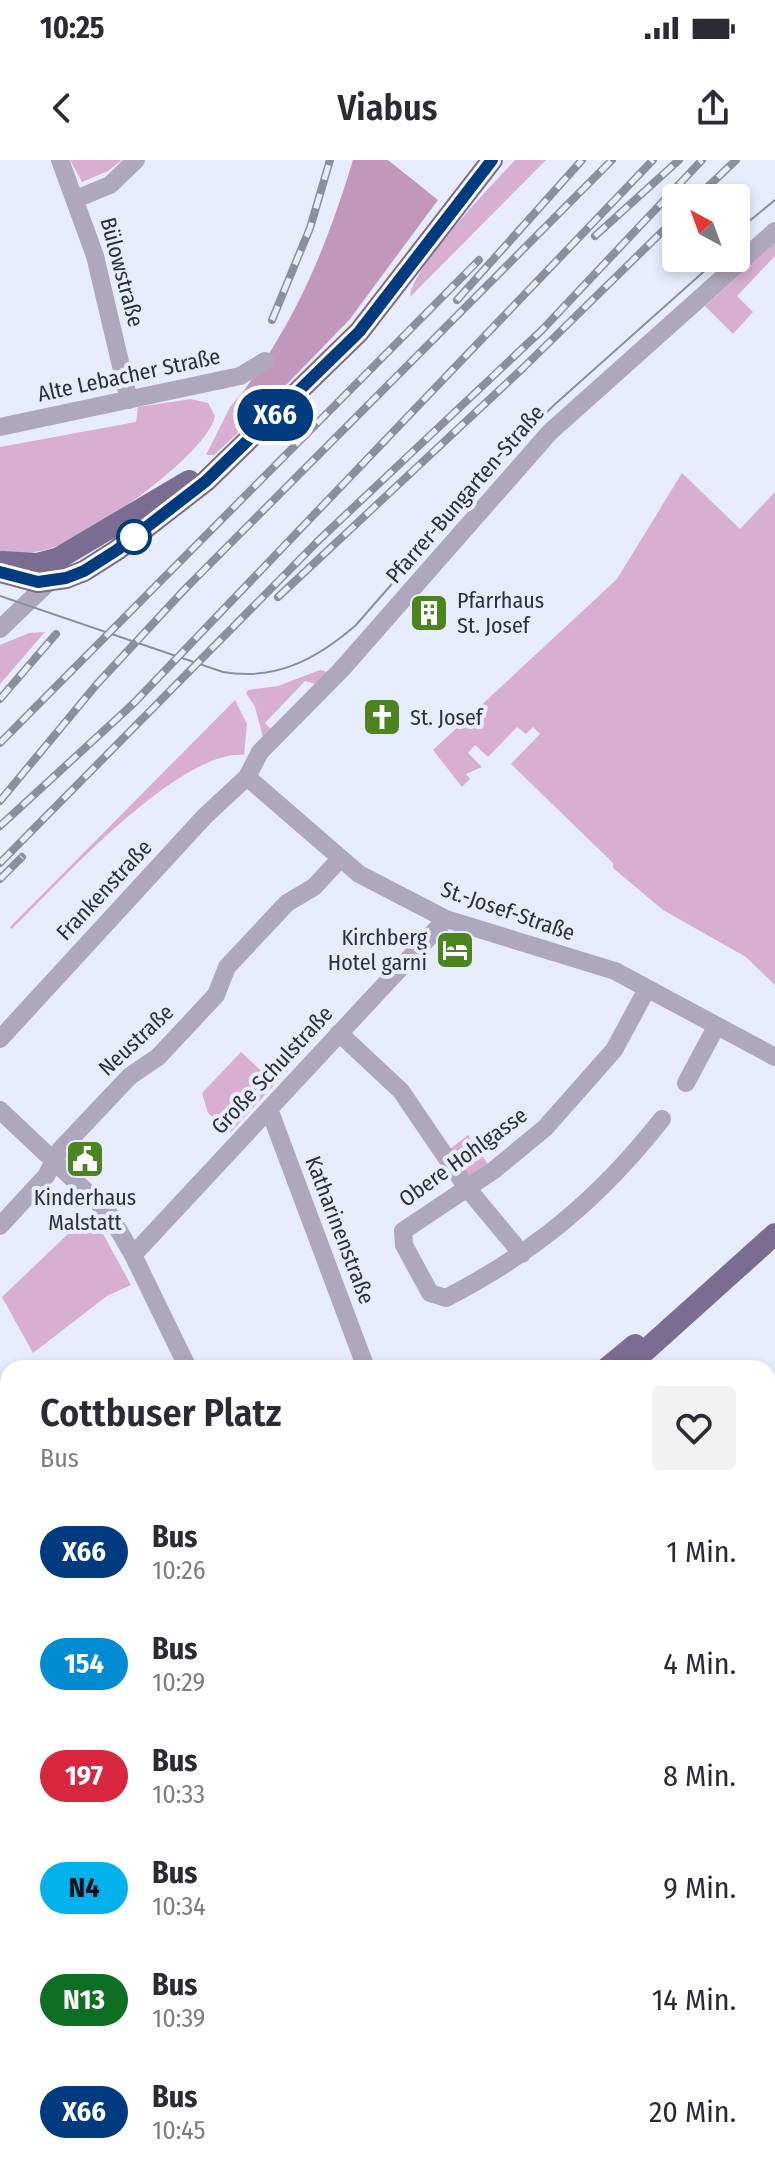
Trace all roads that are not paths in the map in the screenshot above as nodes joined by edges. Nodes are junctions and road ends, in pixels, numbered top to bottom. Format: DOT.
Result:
graph roads {
  1 [pos="60,160"];
  2 [pos="136,160"];
  3 [pos="492,160"];
  4 [pos="76,199"];
  5 [pos="775,231"];
  6 [pos="265,361"];
  7 [pos="129,400"];
  8 [pos="0,427"];
  9 [pos="235,453"];
  10 [pos="142,507"];
  11 [pos="0,562"];
  12 [pos="0,572"];
  13 [pos="49,582"];
  14 [pos="0,629"];
  15 [pos="247,777"];
  16 [pos="339,860"];
  17 [pos="446,919"];
  18 [pos="647,989"];
  19 [pos="716,1027"];
  20 [pos="339,1033"];
  21 [pos="0,1039"];
  22 [pos="775,1057"];
  23 [pos="686,1083"];
  24 [pos="269,1109"];
  25 [pos="0,1110"];
  26 [pos="662,1119"];
  27 [pos="54,1161"];
  28 [pos="467,1188"];
  29 [pos="0,1226"];
  30 [pos="775,1234"];
  31 [pos="522,1254"];
  32 [pos="133,1255"];
  33 [pos="692,1306"];
  34 [pos="184,1360"];
  35 [pos="363,1360"];
  36 [pos="618,1360"];
  37 [pos="635,1360"];
  1 -- 4 [label="street, Bülowstraße"];
  2 -- 4 [label="street"];
  3 -- 9 [label="main road"];
  4 -- 7 [label="street, Bülowstraße"];
  5 -- 15 [label="street, Pfarrer-Bungarten-Straße"];
  6 -- 7 [label="street, Alte Lebacher Straße"];
  7 -- 8 [label="street, Alte Lebacher Straße"];
  9 -- 10 [label="main road"];
  9 -- 13 [label="main road"];
  10 -- 11 [label="main road"];
  10 -- 13 [label="main road"];
  12 -- 13 [label="main road"];
  13 -- 14 [label="street"];
  15 -- 16 [label="street, St.-Josef-Straße"];
  15 -- 21 [label="street, Frankenstraße"];
  16 -- 17 [label="street, St.-Josef-Straße"];
  16 -- 27 [label="street, Neustraße"];
  17 -- 18 [label="street, St.-Josef-Straße"];
  17 -- 20 [label="street, Große Schulstraße"];
  18 -- 19 [label="street, St.-Josef-Straße"];
  18 -- 28 [label="street, Obere Hohlgasse"];
  19 -- 22 [label="street, St.-Josef-Straße"];
  19 -- 23 [label="street"];
  20 -- 24 [label="street, Große Schulstraße"];
  20 -- 28 [label="street"];
  24 -- 32 [label="street, Große Schulstraße"];
  24 -- 35 [label="street, Katharinenstraße"];
  25 -- 27 [label="street"];
  26 -- 31 [label="street"];
  27 -- 29 [label="street, Neustraße"];
  27 -- 32 [label="street"];
  28 -- 31 [label="street"];
  28 -- 31 [label="street, Obere Hohlgasse"];
  30 -- 33 [label="main road"];
  32 -- 34 [label="street"];
  33 -- 36 [label="main road"];
  33 -- 37 [label="main road"];
}
